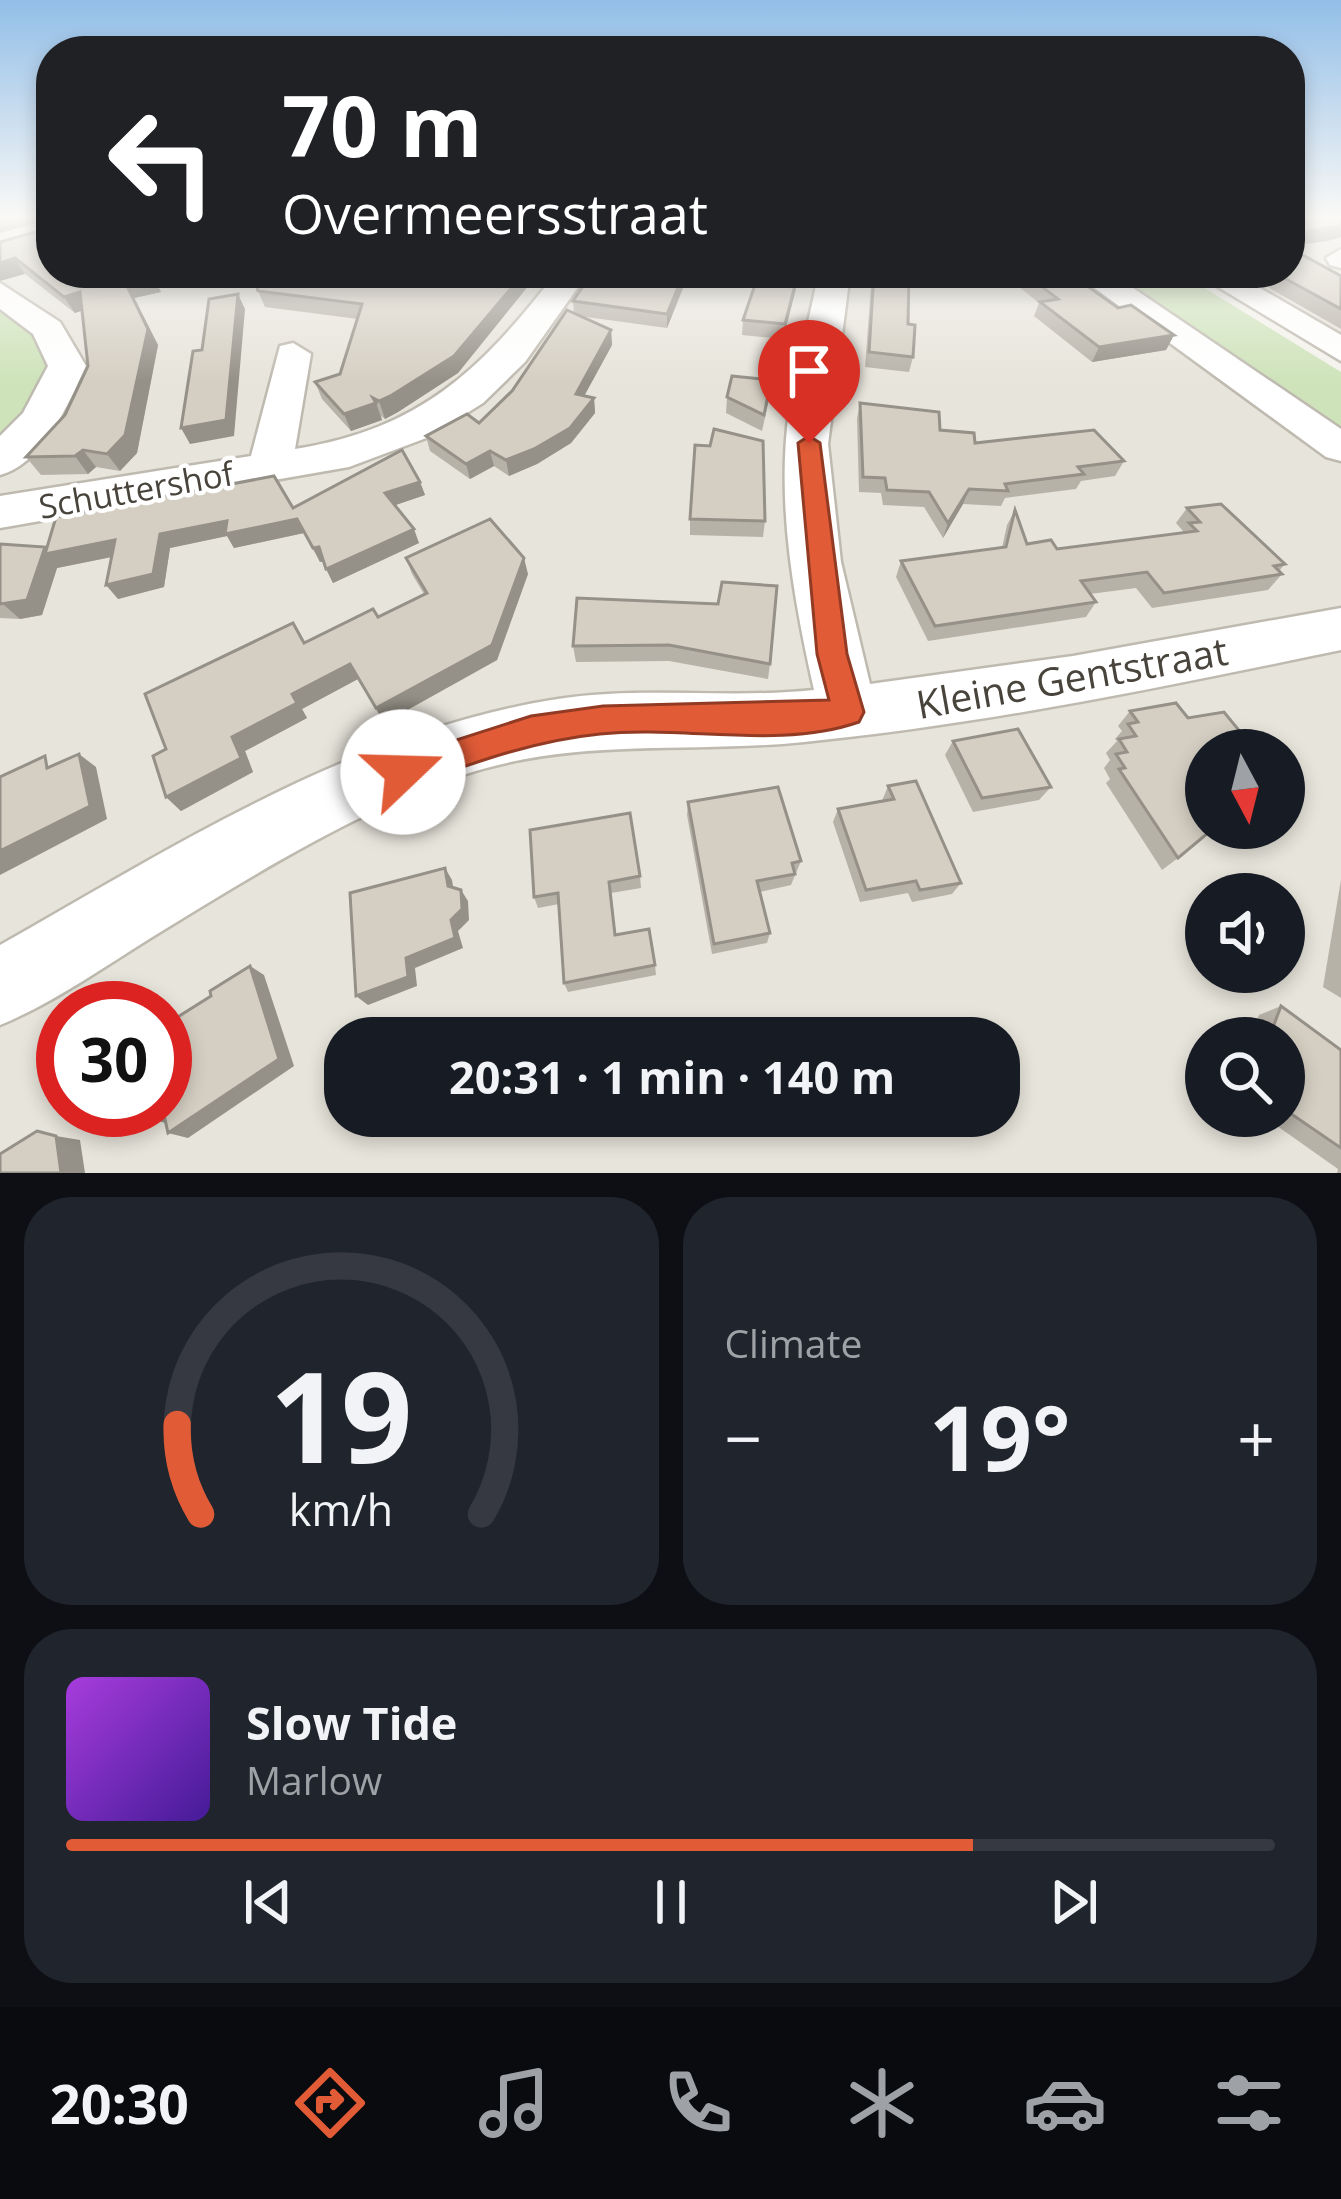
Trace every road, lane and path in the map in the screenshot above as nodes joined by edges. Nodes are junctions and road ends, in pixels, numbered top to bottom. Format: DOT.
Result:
graph roads {
  1 [pos="557,288"];
  2 [pos="831,288"];
  3 [pos="1112,288"];
  4 [pos="1236,288"];
  5 [pos="0,293"];
  6 [pos="1341,350"];
  7 [pos="292,354"];
  8 [pos="1341,448"];
  9 [pos="0,461"];
  10 [pos="271,465"];
  11 [pos="0,512"];
  12 [pos="1341,629"];
  13 [pos="848,712"];
  14 [pos="0,987"];
  1 -- 10 [label="street, Schuttershof"];
  2 -- 13 [label="street"];
  3 -- 8 [label="street"];
  4 -- 6 [label="street"];
  5 -- 9 [label="street"];
  7 -- 10 [label="street, Schuttershof"];
  10 -- 11 [label="street, Schuttershof"];
  12 -- 13 [label="street, Kleine Gentstraat"];
  13 -- 14 [label="street, Kleine Gentstraat"];
}
